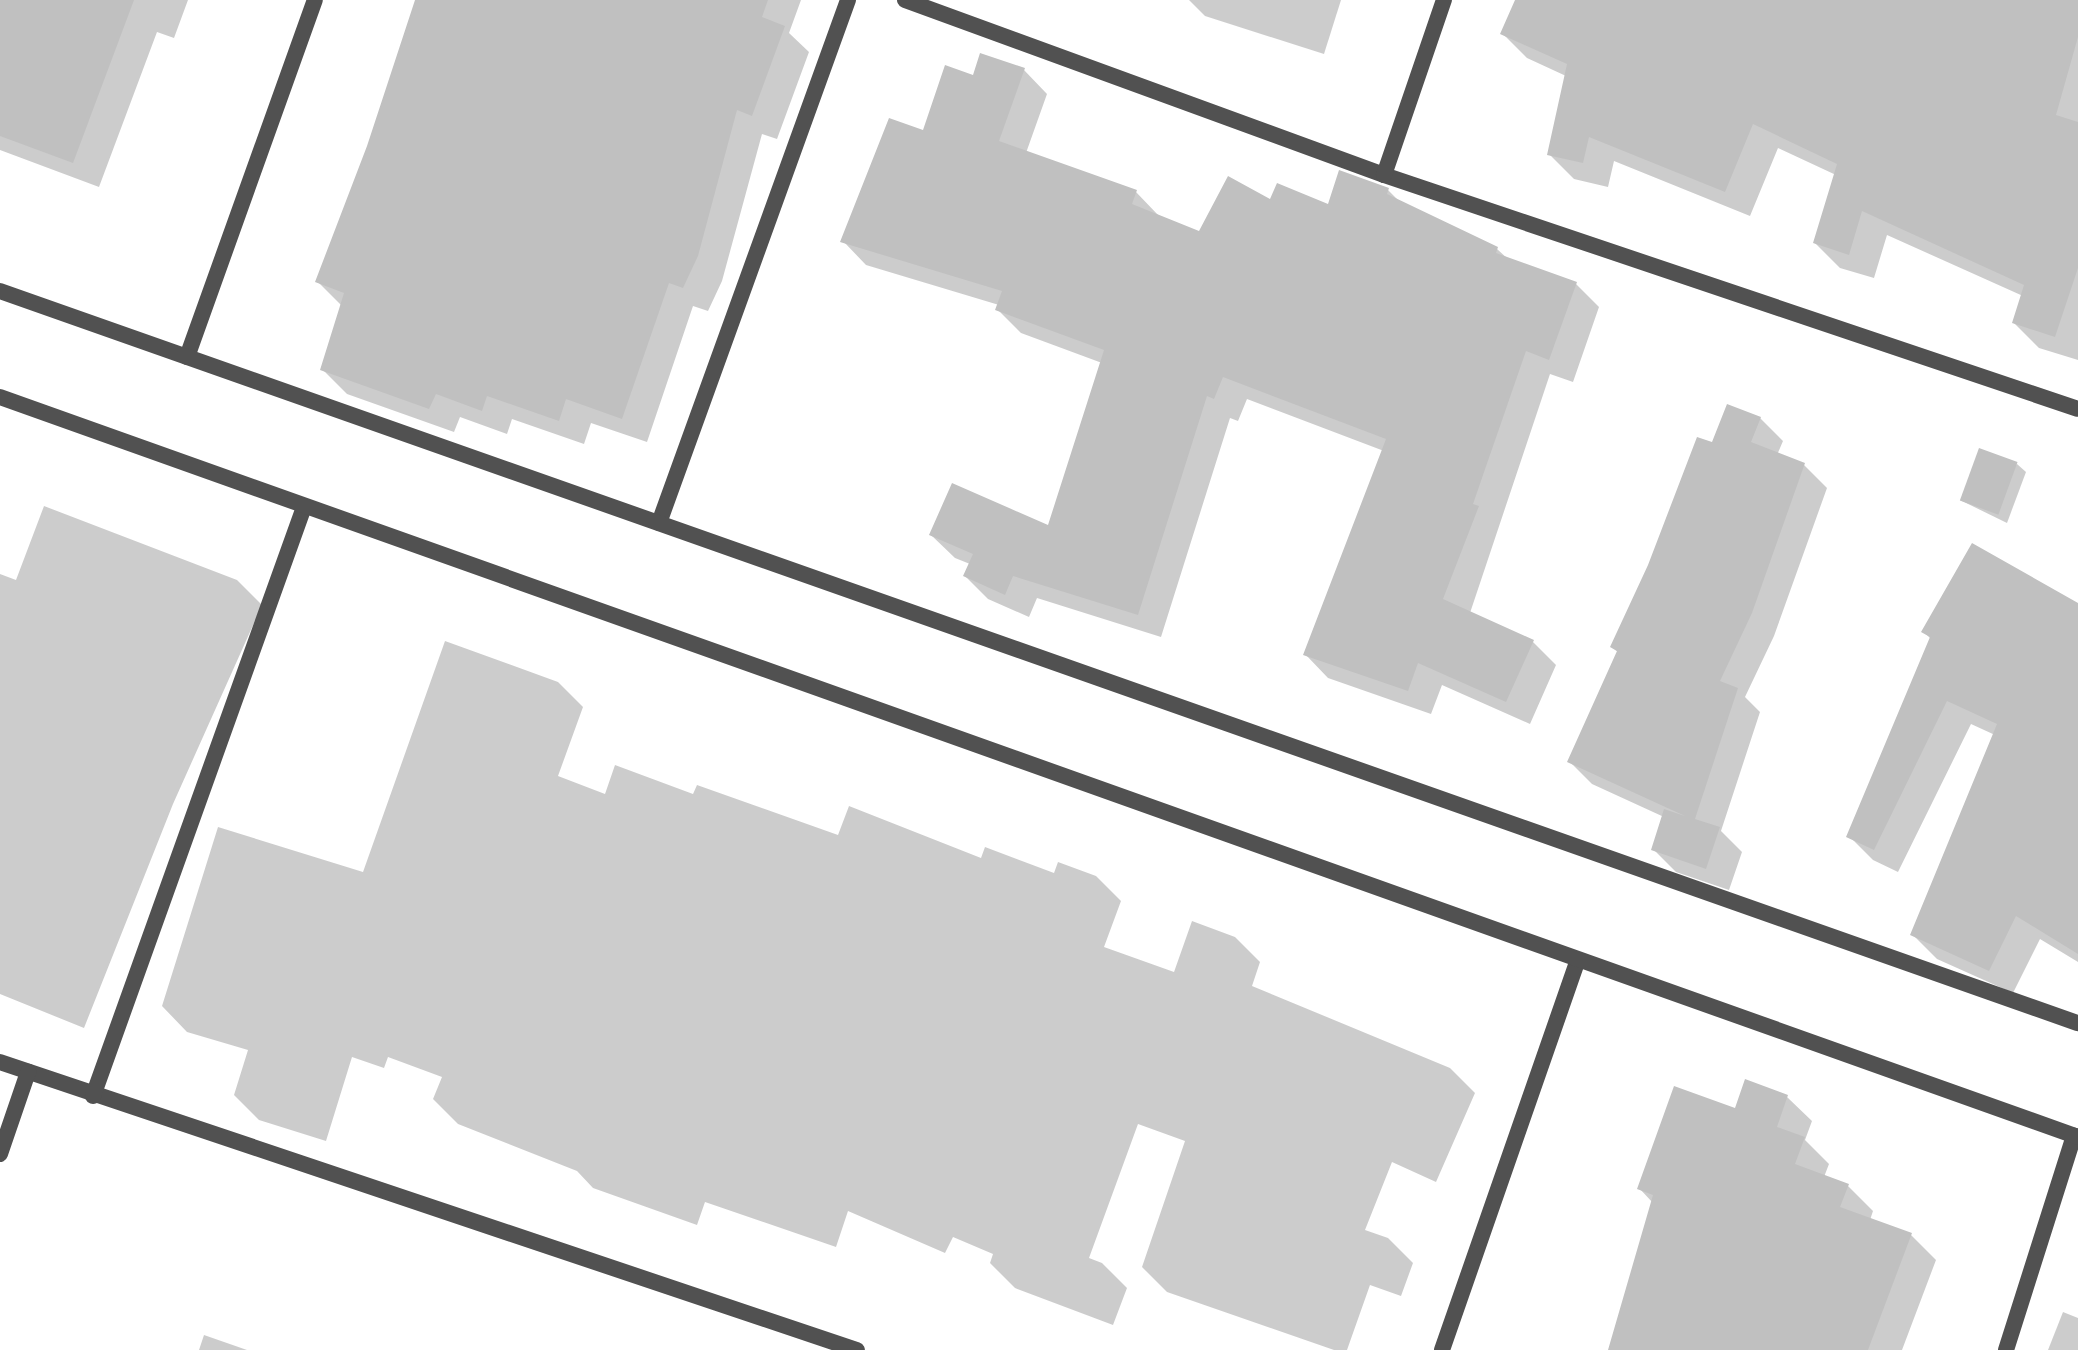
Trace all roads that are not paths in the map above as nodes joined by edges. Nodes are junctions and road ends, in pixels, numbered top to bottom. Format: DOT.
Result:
graph roads {
  1 [pos="315,0"];
  2 [pos="848,0"];
  3 [pos="905,0"];
  4 [pos="1444,0"];
  5 [pos="1384,175"];
  6 [pos="0,291"];
  7 [pos="187,357"];
  8 [pos="0,397"];
  9 [pos="2078,409"];
  10 [pos="304,507"];
  11 [pos="659,523"];
  12 [pos="1578,960"];
  13 [pos="2078,1023"];
  14 [pos="0,1062"];
  15 [pos="28,1072"];
  16 [pos="93,1096"];
  17 [pos="2076,1136"];
  18 [pos="0,1154"];
  19 [pos="846,1348"];
  20 [pos="1442,1350"];
  21 [pos="2006,1350"];
  1 -- 7 [label="street"];
  2 -- 11 [label="street"];
  3 -- 5 [label="street"];
  4 -- 5 [label="street"];
  5 -- 9 [label="street"];
  6 -- 7 [label="street"];
  7 -- 11 [label="street"];
  8 -- 10 [label="street"];
  10 -- 12 [label="street"];
  10 -- 16 [label="street"];
  11 -- 13 [label="street"];
  12 -- 17 [label="street"];
  12 -- 20 [label="street"];
  14 -- 15 [label="street"];
  15 -- 16 [label="street"];
  15 -- 18 [label="street"];
  16 -- 19 [label="street"];
  17 -- 21 [label="street"];
}
